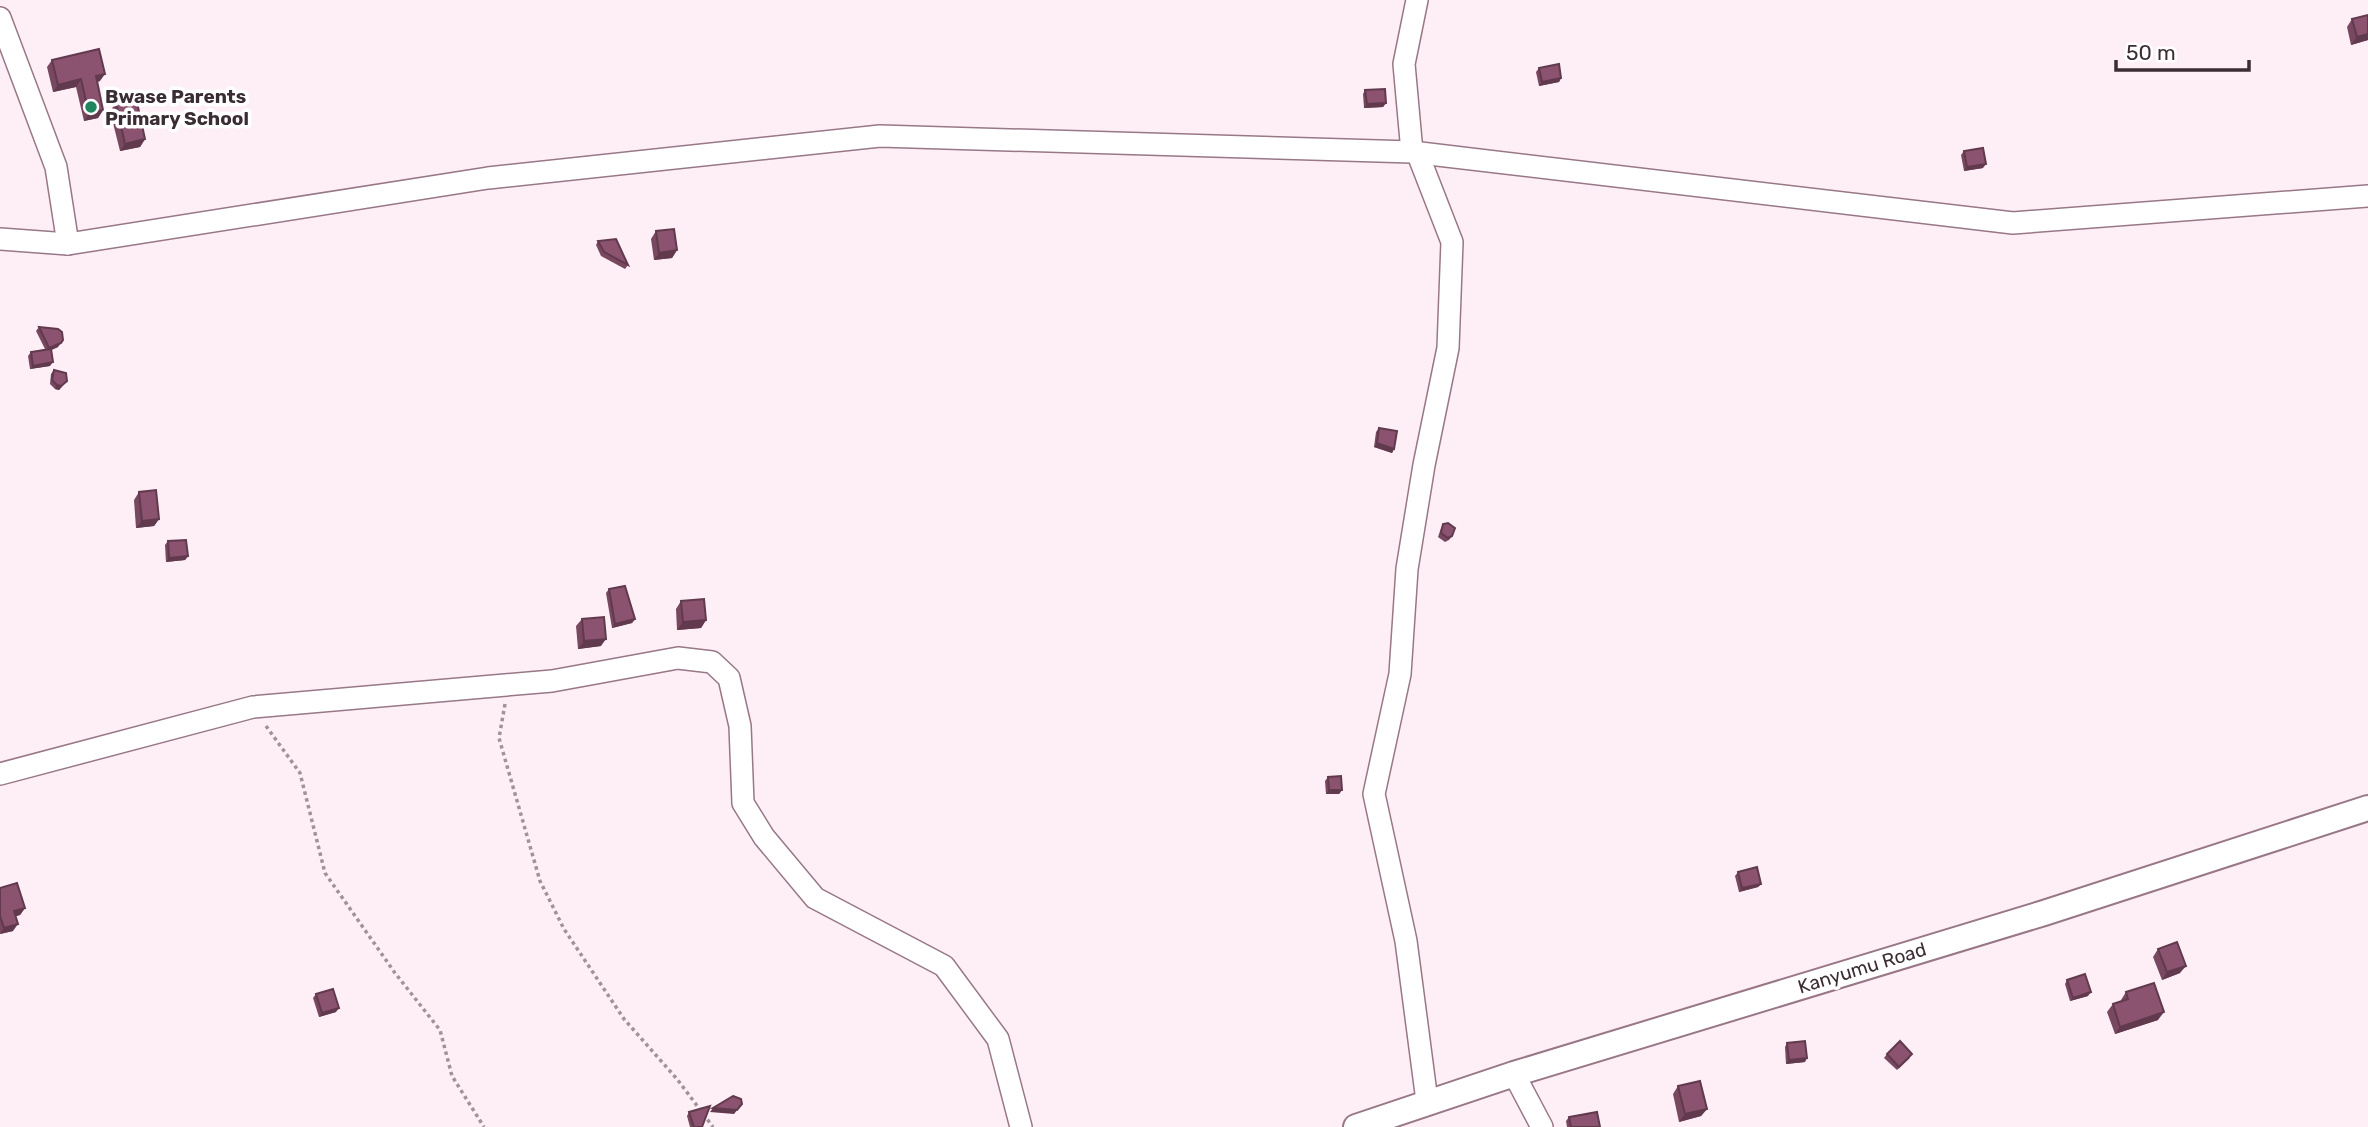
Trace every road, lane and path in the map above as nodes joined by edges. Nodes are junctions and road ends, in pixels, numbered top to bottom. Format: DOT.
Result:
graph roads {
  1 [pos="1417,0"];
  2 [pos="0,18"];
  3 [pos="1414,152"];
  4 [pos="2368,197"];
  5 [pos="0,239"];
  6 [pos="68,244"];
  7 [pos="509,685"];
  8 [pos="253,707"];
  9 [pos="0,774"];
  10 [pos="2368,808"];
  11 [pos="1514,1074"];
  12 [pos="1427,1101"];
  13 [pos="484,1127"];
  14 [pos="713,1127"];
  15 [pos="1021,1127"];
  16 [pos="1356,1127"];
  17 [pos="1542,1127"];
  1 -- 3 [label="street"];
  2 -- 6 [label="street"];
  3 -- 4 [label="street"];
  3 -- 6 [label="street"];
  3 -- 12 [label="street"];
  5 -- 6 [label="street"];
  7 -- 8 [label="street"];
  7 -- 14 [label="path"];
  7 -- 15 [label="street"];
  8 -- 9 [label="street"];
  8 -- 13 [label="path"];
  10 -- 11 [label="street, Kanyumu Road"];
  11 -- 12 [label="street, Kanyumu Road"];
  11 -- 17 [label="street"];
  12 -- 16 [label="street, Kanyumu Road"];
}
